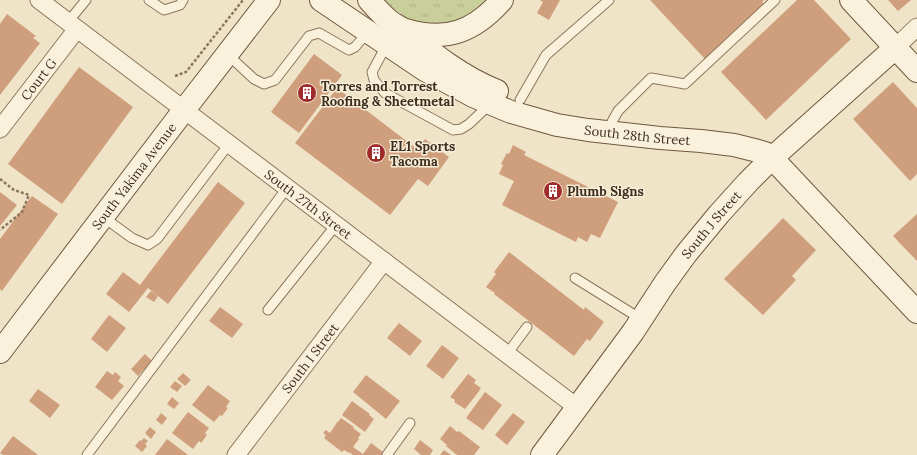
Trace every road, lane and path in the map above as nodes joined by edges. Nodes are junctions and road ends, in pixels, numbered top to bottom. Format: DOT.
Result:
graph roads {
  1 [pos="39,0"];
  2 [pos="86,0"];
  3 [pos="149,0"];
  4 [pos="183,0"];
  5 [pos="243,0"];
  6 [pos="322,0"];
  7 [pos="370,0"];
  8 [pos="502,0"];
  9 [pos="609,0"];
  10 [pos="775,0"];
  11 [pos="851,0"];
  12 [pos="268,1"];
  13 [pos="72,25"];
  14 [pos="917,27"];
  15 [pos="402,29"];
  16 [pos="368,32"];
  17 [pos="387,44"];
  18 [pos="895,48"];
  19 [pos="227,54"];
  20 [pos="917,71"];
  21 [pos="175,76"];
  22 [pos="520,100"];
  23 [pos="490,104"];
  24 [pos="184,110"];
  25 [pos="0,129"];
  26 [pos="597,131"];
  27 [pos="229,144"];
  28 [pos="772,158"];
  29 [pos="0,179"];
  30 [pos="287,188"];
  31 [pos="103,217"];
  32 [pos="336,225"];
  33 [pos="0,230"];
  34 [pos="384,261"];
  35 [pos="575,278"];
  36 [pos="268,310"];
  37 [pos="917,312"];
  38 [pos="641,319"];
  39 [pos="527,327"];
  40 [pos="0,352"];
  41 [pos="507,354"];
  42 [pos="578,408"];
  43 [pos="410,423"];
  44 [pos="87,455"];
  45 [pos="236,455"];
  46 [pos="387,455"];
  47 [pos="542,455"];
  1 -- 13 [label="street, South 27th Street"];
  2 -- 13 [label="lane"];
  3 -- 4 [label="lane"];
  5 -- 21 [label="path"];
  6 -- 16 [label="street, South 28th Street"];
  7 -- 15 [label="street"];
  8 -- 15 [label="street"];
  9 -- 22 [label="lane"];
  10 -- 26 [label="lane"];
  11 -- 18 [label="street"];
  12 -- 19 [label="street, South Yakima Avenue"];
  13 -- 24 [label="street, South 27th Street"];
  13 -- 25 [label="street, Court G"];
  14 -- 18 [label="street, South J Street"];
  15 -- 22 [label="street"];
  16 -- 17 [label="street, South 28th Street"];
  16 -- 19 [label="lane"];
  17 -- 23 [label="street, South 28th Street"];
  17 -- 23 [label="lane"];
  18 -- 20 [label="street"];
  18 -- 28 [label="street, South J Street"];
  19 -- 24 [label="street, South Yakima Avenue"];
  22 -- 26 [label="street"];
  23 -- 26 [label="street, South 28th Street"];
  24 -- 27 [label="street, South 27th Street"];
  24 -- 31 [label="street, South Yakima Avenue"];
  26 -- 28 [label="street, South 28th Street"];
  27 -- 30 [label="street, South 27th Street"];
  27 -- 31 [label="lane"];
  28 -- 37 [label="street, South 28th Street"];
  28 -- 38 [label="street, South J Street"];
  29 -- 33 [label="path"];
  30 -- 32 [label="street, South 27th Street"];
  30 -- 44 [label="lane"];
  31 -- 40 [label="street, South Yakima Avenue"];
  32 -- 34 [label="street, South 27th Street"];
  32 -- 36 [label="lane"];
  34 -- 41 [label="street, South 27th Street"];
  34 -- 45 [label="street, South I Street"];
  35 -- 38 [label="lane"];
  38 -- 42 [label="street, South J Street"];
  39 -- 41 [label="lane"];
  41 -- 42 [label="street, South 27th Street"];
  42 -- 47 [label="street, South J Street"];
  43 -- 46 [label="lane"];
}
